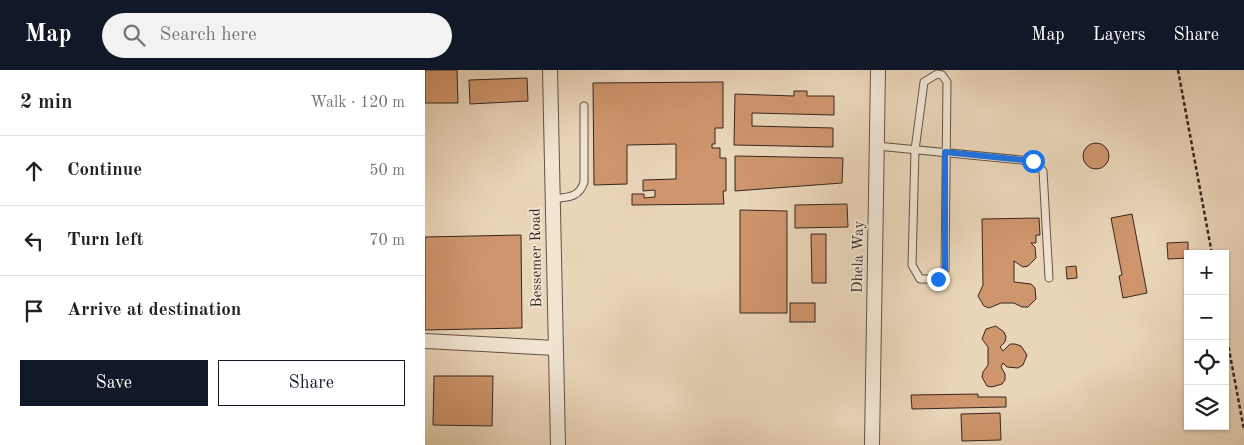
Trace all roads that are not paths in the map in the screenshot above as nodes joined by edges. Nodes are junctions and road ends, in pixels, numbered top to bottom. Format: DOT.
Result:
graph roads {
  1 [pos="550,70"];
  2 [pos="878,70"];
  3 [pos="585,106"];
  4 [pos="877,146"];
  5 [pos="915,150"];
  6 [pos="945,152"];
  7 [pos="552,199"];
  8 [pos="1049,278"];
  9 [pos="425,341"];
  10 [pos="555,348"];
  11 [pos="558,445"];
  12 [pos="872,445"];
  1 -- 7 [label="street, Bessemer Road"];
  2 -- 4 [label="street, Dhela Way"];
  3 -- 7 [label="lane"];
  4 -- 5 [label="lane"];
  4 -- 12 [label="street, Dhela Way"];
  5 -- 6 [label="lane"];
  5 -- 6 [label="lane"];
  5 -- 6 [label="lane"];
  6 -- 8 [label="lane"];
  7 -- 10 [label="street, Bessemer Road"];
  9 -- 10 [label="street"];
  10 -- 11 [label="street, Bessemer Road"];
}
